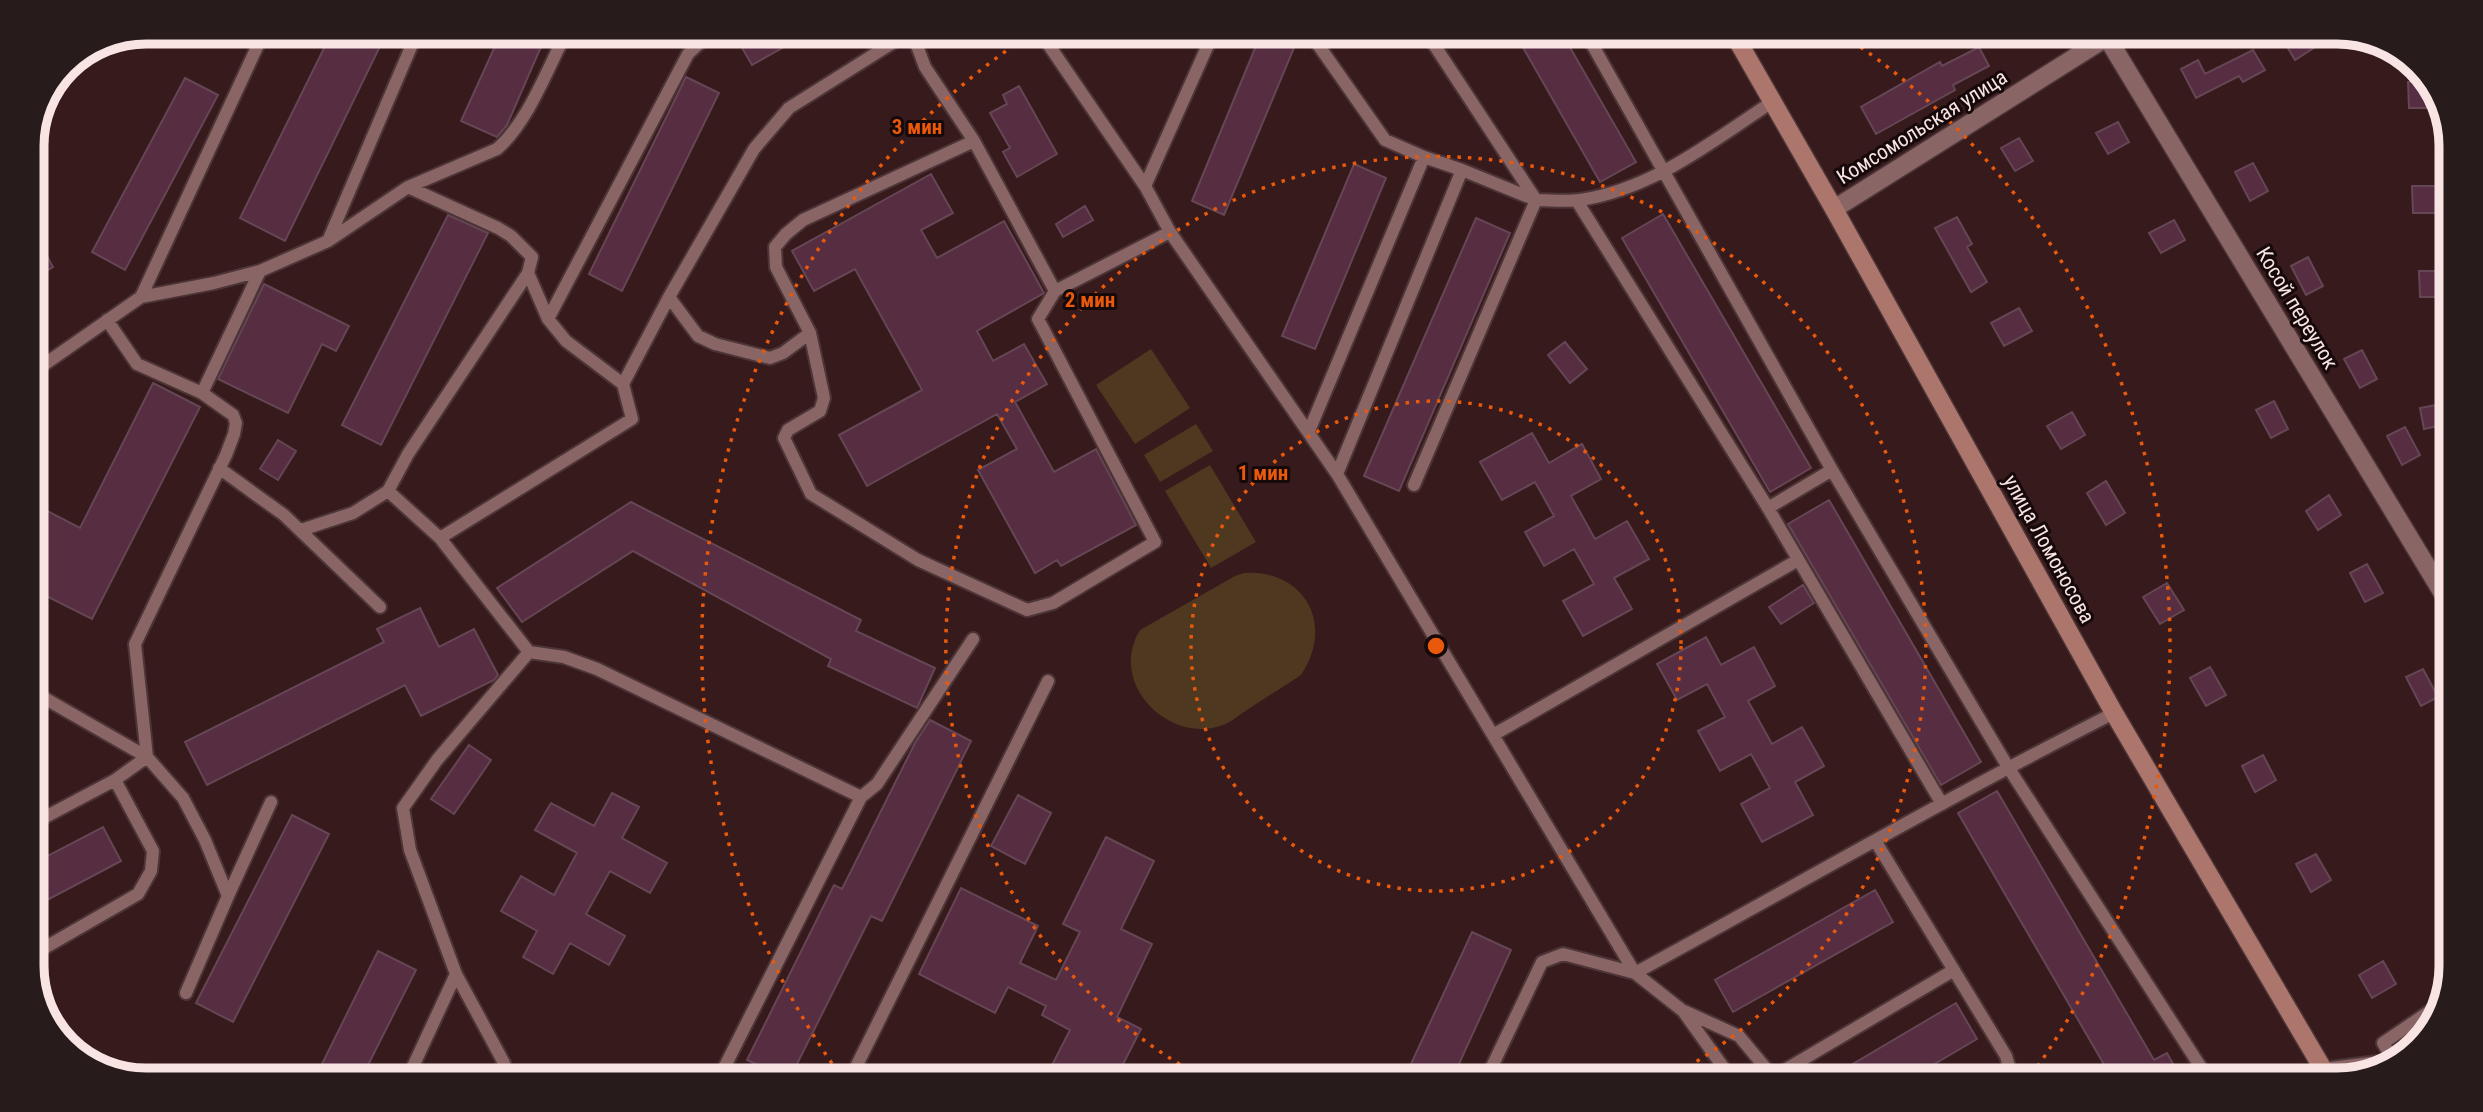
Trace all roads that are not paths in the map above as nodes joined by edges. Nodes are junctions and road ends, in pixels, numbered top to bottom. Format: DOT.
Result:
graph roads {
  1 [pos="258,44"];
  2 [pos="412,44"];
  3 [pos="560,44"];
  4 [pos="698,44"];
  5 [pos="889,44"];
  6 [pos="917,44"];
  7 [pos="1048,44"];
  8 [pos="1208,44"];
  9 [pos="1318,44"];
  10 [pos="1434,44"];
  11 [pos="1592,44"];
  12 [pos="1739,44"];
  13 [pos="2098,44"];
  14 [pos="2109,44"];
  15 [pos="1772,102"];
  16 [pos="974,141"];
  17 [pos="1424,157"];
  18 [pos="1462,170"];
  19 [pos="1665,172"];
  20 [pos="1145,186"];
  21 [pos="408,187"];
  22 [pos="1536,200"];
  23 [pos="1577,201"];
  24 [pos="1835,209"];
  25 [pos="1170,232"];
  26 [pos="328,241"];
  27 [pos="260,271"];
  28 [pos="528,273"];
  29 [pos="1055,291"];
  30 [pos="141,297"];
  31 [pos="669,297"];
  32 [pos="548,319"];
  33 [pos="107,320"];
  34 [pos="810,333"];
  35 [pos="44,365"];
  36 [pos="623,384"];
  37 [pos="202,393"];
  38 [pos="1309,432"];
  39 [pos="219,468"];
  40 [pos="1832,470"];
  41 [pos="1337,474"];
  42 [pos="1414,485"];
  43 [pos="388,491"];
  44 [pos="1768,508"];
  45 [pos="301,530"];
  46 [pos="440,538"];
  47 [pos="1798,561"];
  48 [pos="2439,587"];
  49 [pos="380,607"];
  50 [pos="973,639"];
  51 [pos="529,652"];
  52 [pos="1048,681"];
  53 [pos="44,698"];
  54 [pos="2115,713"];
  55 [pos="1493,735"];
  56 [pos="147,757"];
  57 [pos="2008,767"];
  58 [pos="115,779"];
  59 [pos="861,797"];
  60 [pos="271,802"];
  61 [pos="1942,804"];
  62 [pos="44,817"];
  63 [pos="1876,842"];
  64 [pos="228,896"];
  65 [pos="44,948"];
  66 [pos="1954,970"];
  67 [pos="456,974"];
  68 [pos="1635,974"];
  69 [pos="186,993"];
  70 [pos="1684,1011"];
  71 [pos="2428,1012"];
  72 [pos="2389,1054"];
  73 [pos="412,1068"];
  74 [pos="502,1068"];
  75 [pos="724,1068"];
  76 [pos="855,1068"];
  77 [pos="1491,1068"];
  78 [pos="1724,1068"];
  79 [pos="1765,1068"];
  80 [pos="1790,1068"];
  81 [pos="2009,1068"];
  82 [pos="2201,1068"];
  83 [pos="2318,1068"];
  1 -- 30 [label="lane"];
  2 -- 26 [label="lane"];
  3 -- 21 [label="lane"];
  4 -- 32 [label="lane"];
  5 -- 31 [label="lane"];
  6 -- 16 [label="lane"];
  7 -- 20 [label="lane"];
  8 -- 20 [label="lane"];
  9 -- 17 [label="lane"];
  10 -- 22 [label="lane"];
  11 -- 19 [label="lane"];
  12 -- 15 [label="main road, улица Ломоносова"];
  13 -- 24 [label="street, Комсомольская улица"];
  14 -- 48 [label="street, Косой переулок"];
  15 -- 19 [label="lane"];
  15 -- 24 [label="main road, улица Ломоносова"];
  16 -- 29 [label="lane"];
  16 -- 34 [label="lane"];
  17 -- 18 [label="lane"];
  17 -- 38 [label="lane"];
  18 -- 22 [label="lane"];
  18 -- 41 [label="lane"];
  19 -- 23 [label="lane"];
  19 -- 40 [label="lane"];
  20 -- 25 [label="lane"];
  21 -- 26 [label="lane"];
  21 -- 28 [label="lane"];
  22 -- 23 [label="lane"];
  22 -- 42 [label="lane"];
  23 -- 44 [label="lane"];
  24 -- 54 [label="main road, улица Ломоносова"];
  25 -- 29 [label="lane"];
  25 -- 38 [label="lane"];
  26 -- 27 [label="lane"];
  27 -- 30 [label="lane"];
  27 -- 37 [label="lane"];
  28 -- 32 [label="lane"];
  28 -- 43 [label="lane"];
  29 -- 34 [label="lane"];
  30 -- 33 [label="lane"];
  31 -- 34 [label="lane"];
  31 -- 36 [label="lane"];
  32 -- 36 [label="lane"];
  33 -- 35 [label="lane"];
  33 -- 37 [label="lane"];
  36 -- 46 [label="lane"];
  37 -- 39 [label="lane"];
  38 -- 41 [label="lane"];
  39 -- 45 [label="lane"];
  39 -- 56 [label="lane"];
  40 -- 44 [label="lane"];
  40 -- 57 [label="lane"];
  41 -- 55 [label="lane"];
  43 -- 45 [label="lane"];
  43 -- 46 [label="lane"];
  44 -- 47 [label="lane"];
  45 -- 49 [label="lane"];
  46 -- 51 [label="lane"];
  47 -- 55 [label="lane"];
  47 -- 61 [label="lane"];
  50 -- 59 [label="lane"];
  51 -- 59 [label="lane"];
  51 -- 67 [label="lane"];
  52 -- 76 [label="lane"];
  53 -- 56 [label="lane"];
  54 -- 57 [label="lane"];
  54 -- 83 [label="main road, улица Ломоносова"];
  55 -- 68 [label="lane"];
  56 -- 58 [label="lane"];
  56 -- 64 [label="lane"];
  57 -- 61 [label="lane"];
  57 -- 82 [label="lane"];
  58 -- 62 [label="lane"];
  58 -- 65 [label="lane"];
  59 -- 75 [label="lane"];
  60 -- 64 [label="lane"];
  61 -- 63 [label="lane"];
  63 -- 66 [label="lane"];
  63 -- 68 [label="lane"];
  64 -- 69 [label="lane"];
  66 -- 80 [label="lane"];
  66 -- 81 [label="lane"];
  67 -- 73 [label="lane"];
  67 -- 74 [label="lane"];
  68 -- 70 [label="lane"];
  68 -- 77 [label="lane"];
  70 -- 78 [label="lane"];
  70 -- 79 [label="lane"];
  71 -- 72 [label="lane"];
}
